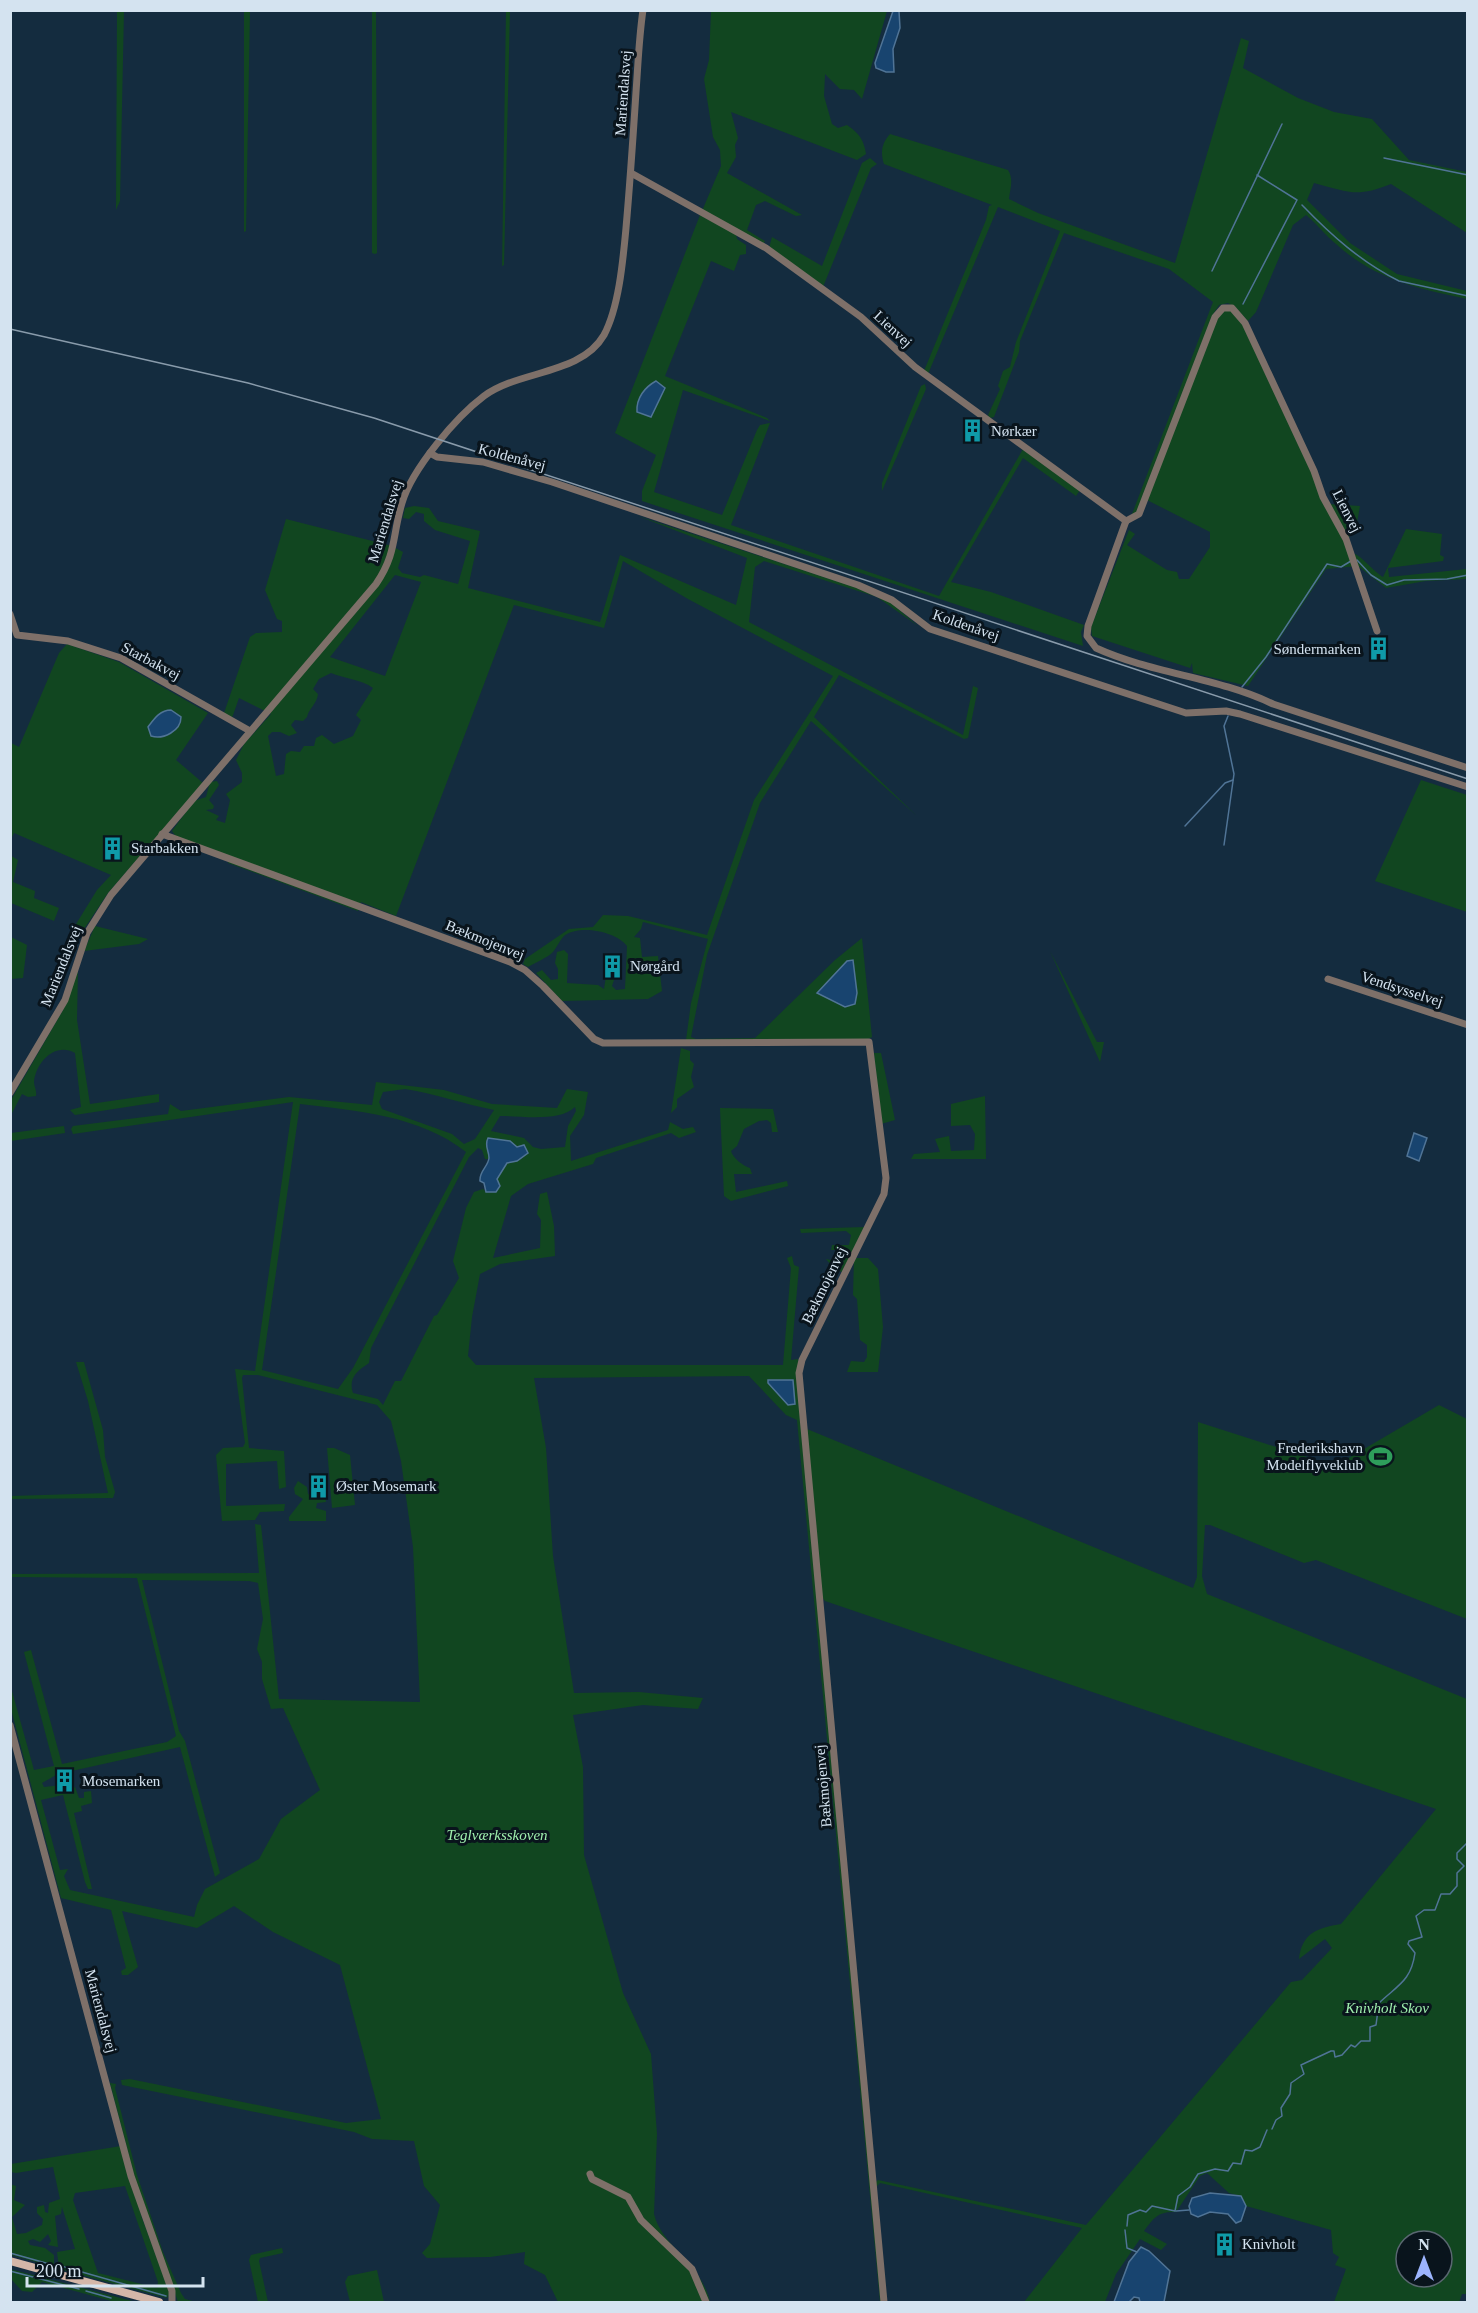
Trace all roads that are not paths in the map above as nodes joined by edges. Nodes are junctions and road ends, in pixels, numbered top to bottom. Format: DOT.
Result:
graph roads {
  1 [pos="643,10"];
  2 [pos="631,173"];
  3 [pos="430,453"];
  4 [pos="1126,521"];
  5 [pos="10,614"];
  6 [pos="1377,631"];
  7 [pos="250,731"];
  8 [pos="1467,768"];
  9 [pos="1467,787"];
  10 [pos="162,834"];
  11 [pos="1328,980"];
  12 [pos="1467,1025"];
  13 [pos="10,1093"];
  14 [pos="10,1725"];
  15 [pos="590,2174"];
  16 [pos="10,2261"];
  17 [pos="159,2302"];
  18 [pos="172,2302"];
  19 [pos="706,2302"];
  20 [pos="885,2302"];
  1 -- 2 [label="street, Mariendalsvej"];
  2 -- 3 [label="street, Mariendalsvej"];
  2 -- 4 [label="street, Lienvej"];
  3 -- 7 [label="street, Mariendalsvej"];
  3 -- 9 [label="street, Koldenåvej"];
  4 -- 6 [label="street, Lienvej"];
  4 -- 8 [label="street, Lienvej"];
  5 -- 7 [label="street, Starbakvej"];
  7 -- 10 [label="street, Mariendalsvej"];
  10 -- 13 [label="street, Mariendalsvej"];
  10 -- 20 [label="street, Bækmojenvej"];
  11 -- 12 [label="street, Vendsysselvej"];
  14 -- 18 [label="street, Mariendalsvej"];
  15 -- 19 [label="street"];
  16 -- 17 [label="main road"];
}
